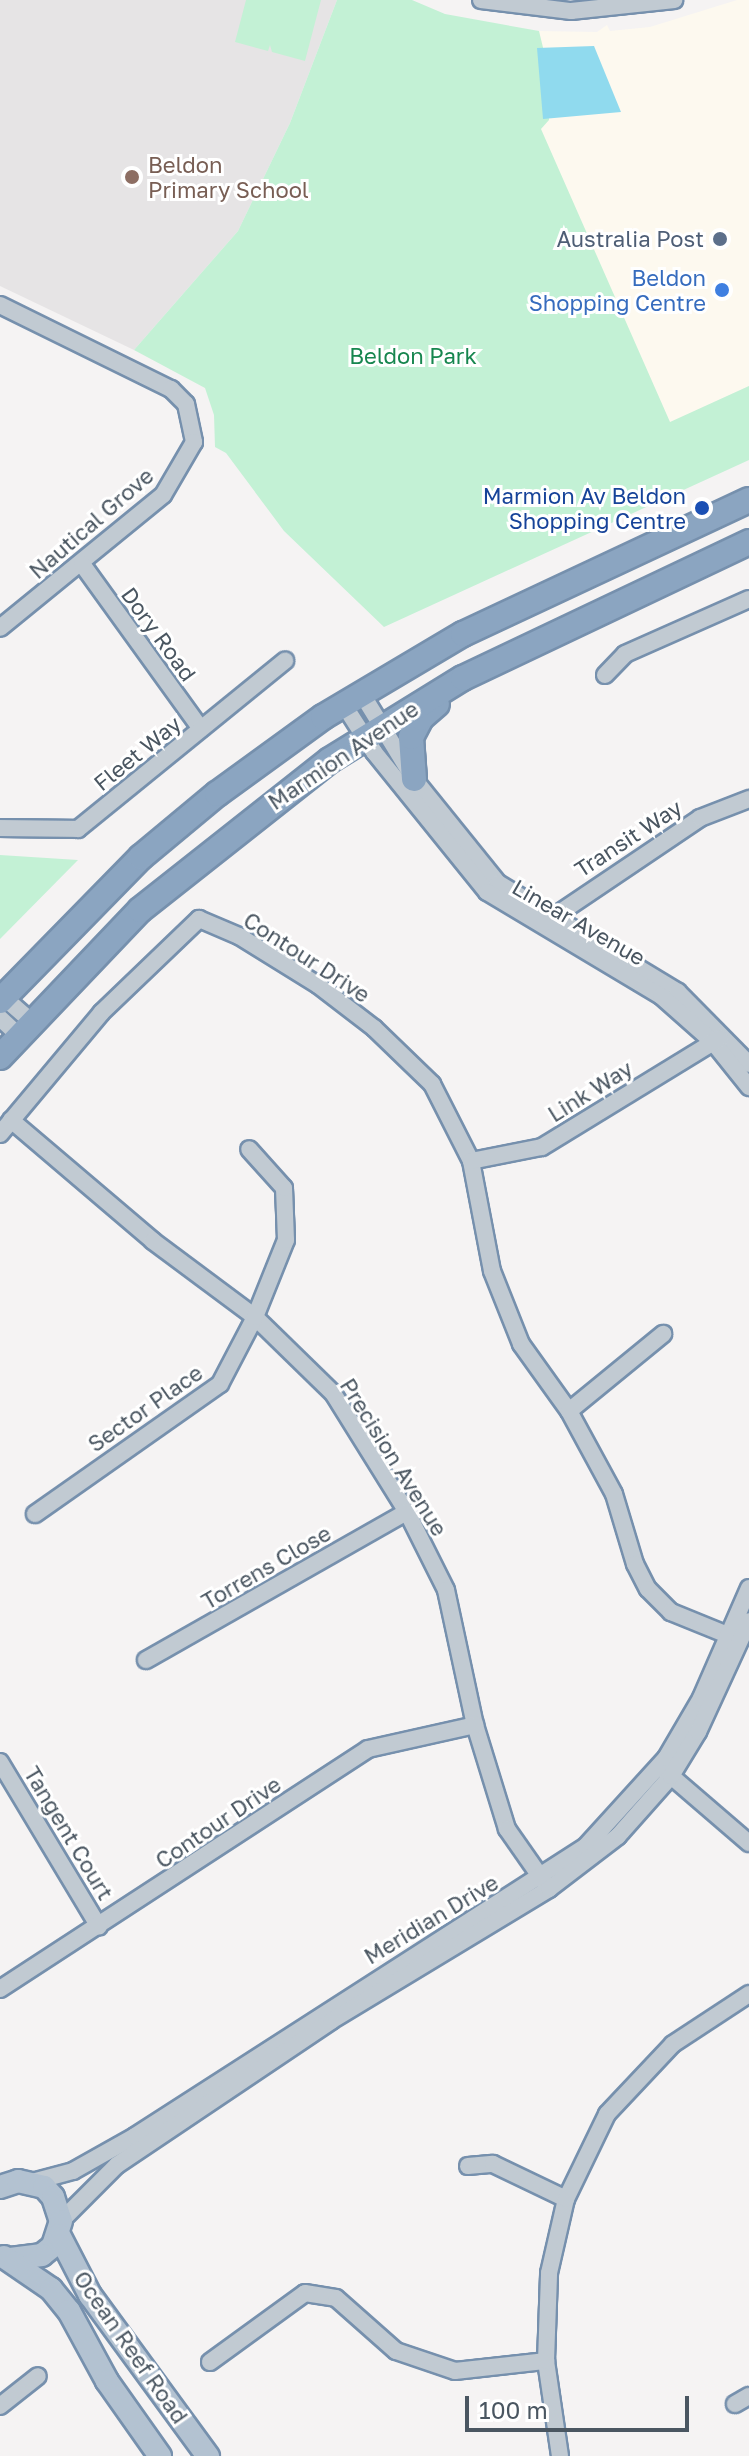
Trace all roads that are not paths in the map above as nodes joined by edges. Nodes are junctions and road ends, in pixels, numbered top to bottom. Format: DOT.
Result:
graph roads {
  1 [pos="481,0"];
  2 [pos="674,0"];
  3 [pos="2,312"];
  4 [pos="749,500"];
  5 [pos="749,542"];
  6 [pos="82,564"];
  7 [pos="749,599"];
  8 [pos="0,628"];
  9 [pos="532,643"];
  10 [pos="285,661"];
  11 [pos="605,675"];
  12 [pos="353,699"];
  13 [pos="201,729"];
  14 [pos="373,731"];
  15 [pos="414,779"];
  16 [pos="749,799"];
  17 [pos="0,828"];
  18 [pos="544,923"];
  19 [pos="1,1002"];
  20 [pos="25,1028"];
  21 [pos="719,1038"];
  22 [pos="0,1057"];
  23 [pos="749,1064"];
  24 [pos="749,1087"];
  25 [pos="11,1120"];
  26 [pos="0,1134"];
  27 [pos="249,1149"];
  28 [pos="471,1161"];
  29 [pos="255,1317"];
  30 [pos="663,1334"];
  31 [pos="569,1411"];
  32 [pos="407,1512"];
  33 [pos="35,1514"];
  34 [pos="749,1588"];
  35 [pos="749,1621"];
  36 [pos="733,1639"];
  37 [pos="146,1660"];
  38 [pos="475,1725"];
  39 [pos="0,1762"];
  40 [pos="665,1771"];
  41 [pos="749,1843"];
  42 [pos="545,1883"];
  43 [pos="99,1927"];
  44 [pos="0,1989"];
  45 [pos="749,1994"];
  46 [pos="0,2165"];
  47 [pos="468,2166"];
  48 [pos="17,2183"];
  49 [pos="566,2199"];
  50 [pos="60,2228"];
  51 [pos="2,2256"];
  52 [pos="546,2361"];
  53 [pos="210,2362"];
  54 [pos="38,2376"];
  55 [pos="0,2406"];
  56 [pos="160,2456"];
  57 [pos="208,2456"];
  58 [pos="560,2456"];
  1 -- 2 [label="street"];
  3 -- 6 [label="street, Nautical Grove"];
  4 -- 12 [label="highway, Marmion Avenue"];
  5 -- 9 [label="highway, Marmion Avenue"];
  6 -- 8 [label="street, Nautical Grove"];
  6 -- 13 [label="street, Dory Road"];
  7 -- 11 [label="street"];
  9 -- 14 [label="highway, Marmion Avenue"];
  9 -- 15 [label="highway"];
  10 -- 13 [label="street, Fleet Way"];
  12 -- 14 [label="street, Linear Avenue"];
  12 -- 19 [label="highway, Marmion Avenue"];
  13 -- 17 [label="street, Fleet Way"];
  14 -- 15 [label="street, Linear Avenue"];
  14 -- 18 [label="street, Linear Avenue"];
  14 -- 20 [label="highway, Marmion Avenue"];
  15 -- 18 [label="street, Linear Avenue"];
  16 -- 18 [label="street, Transit Way"];
  18 -- 21 [label="street, Linear Avenue"];
  19 -- 20 [label="street"];
  20 -- 22 [label="highway, Marmion Avenue"];
  21 -- 23 [label="street, Linear Avenue"];
  21 -- 24 [label="street, Linear Avenue"];
  21 -- 28 [label="street, Link Way"];
  25 -- 26 [label="street, Contour Drive"];
  25 -- 28 [label="street, Contour Drive"];
  25 -- 29 [label="street, Precision Avenue"];
  27 -- 29 [label="street, Sector Place"];
  28 -- 31 [label="street, Contour Drive"];
  29 -- 32 [label="street, Precision Avenue"];
  29 -- 33 [label="street, Sector Place"];
  30 -- 31 [label="street"];
  31 -- 36 [label="street, Contour Drive"];
  32 -- 37 [label="street, Torrens Close"];
  32 -- 38 [label="street, Precision Avenue"];
  34 -- 36 [label="street, Meridian Drive"];
  35 -- 36 [label="street, Meridian Drive"];
  36 -- 40 [label="street, Meridian Drive"];
  38 -- 42 [label="street, Precision Avenue"];
  38 -- 43 [label="street, Contour Drive"];
  39 -- 43 [label="street, Tangent Court"];
  40 -- 41 [label="street"];
  40 -- 42 [label="street, Meridian Drive"];
  42 -- 48 [label="street, Meridian Drive"];
  42 -- 50 [label="street, Meridian Drive"];
  43 -- 44 [label="street, Contour Drive"];
  45 -- 49 [label="street"];
  46 -- 48 [label="main road"];
  47 -- 49 [label="street"];
  48 -- 50 [label="main road, Ocean Reef Road"];
  49 -- 52 [label="street"];
  50 -- 51 [label="main road"];
  50 -- 57 [label="main road, Ocean Reef Road"];
  51 -- 56 [label="main road, Ocean Reef Road"];
  52 -- 53 [label="street"];
  52 -- 58 [label="street"];
  54 -- 55 [label="street"];
}
